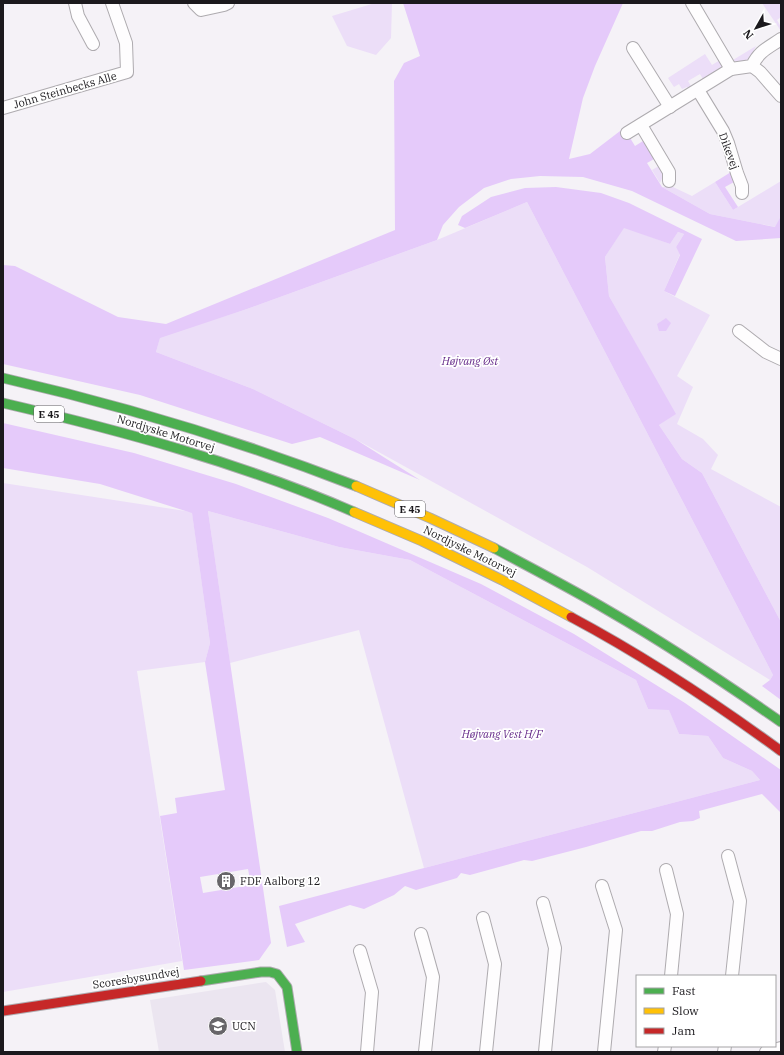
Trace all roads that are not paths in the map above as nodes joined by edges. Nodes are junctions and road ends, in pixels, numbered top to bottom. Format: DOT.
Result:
graph roads {
  1 [pos="74,3"];
  2 [pos="112,3"];
  3 [pos="194,3"];
  4 [pos="228,3"];
  5 [pos="692,3"];
  6 [pos="781,39"];
  7 [pos="93,44"];
  8 [pos="633,48"];
  9 [pos="752,66"];
  10 [pos="731,69"];
  11 [pos="698,90"];
  12 [pos="781,96"];
  13 [pos="670,107"];
  14 [pos="3,108"];
  15 [pos="641,125"];
  16 [pos="627,133"];
  17 [pos="669,181"];
  18 [pos="742,193"];
  19 [pos="739,331"];
  20 [pos="781,359"];
  21 [pos="3,378"];
  22 [pos="3,403"];
  23 [pos="3,411"];
  24 [pos="95,425"];
  25 [pos="781,722"];
  26 [pos="781,751"];
  27 [pos="728,856"];
  28 [pos="666,870"];
  29 [pos="602,886"];
  30 [pos="543,903"];
  31 [pos="483,918"];
  32 [pos="421,934"];
  33 [pos="360,951"];
  34 [pos="671,975"];
  35 [pos="732,975"];
  36 [pos="3,1010"];
  37 [pos="781,1048"];
  38 [pos="297,1052"];
  39 [pos="367,1052"];
  40 [pos="425,1052"];
  41 [pos="486,1052"];
  42 [pos="545,1052"];
  43 [pos="604,1052"];
  44 [pos="766,1052"];
  1 -- 7 [label="street"];
  2 -- 14 [label="street, John Steinbecks Alle"];
  3 -- 4 [label="street"];
  5 -- 10 [label="street"];
  6 -- 9 [label="street"];
  8 -- 13 [label="street"];
  9 -- 10 [label="street"];
  9 -- 12 [label="street"];
  10 -- 11 [label="street"];
  11 -- 13 [label="street"];
  11 -- 18 [label="street, Dikevej"];
  13 -- 15 [label="street"];
  15 -- 16 [label="street"];
  15 -- 17 [label="street"];
  19 -- 20 [label="street"];
  21 -- 25 [label="main road, Nordjyske Motorvej / E 45"];
  22 -- 24 [label="main road, Nordjyske Motorvej / E 45"];
  23 -- 24 [label="main road"];
  24 -- 26 [label="main road, Nordjyske Motorvej / E 45"];
  27 -- 35 [label="street"];
  28 -- 34 [label="street"];
  29 -- 43 [label="street"];
  30 -- 42 [label="street"];
  31 -- 41 [label="street"];
  32 -- 40 [label="street"];
  33 -- 39 [label="street"];
  36 -- 38 [label="main road, Scoresbysundvej"];
  37 -- 44 [label="street"];
}
